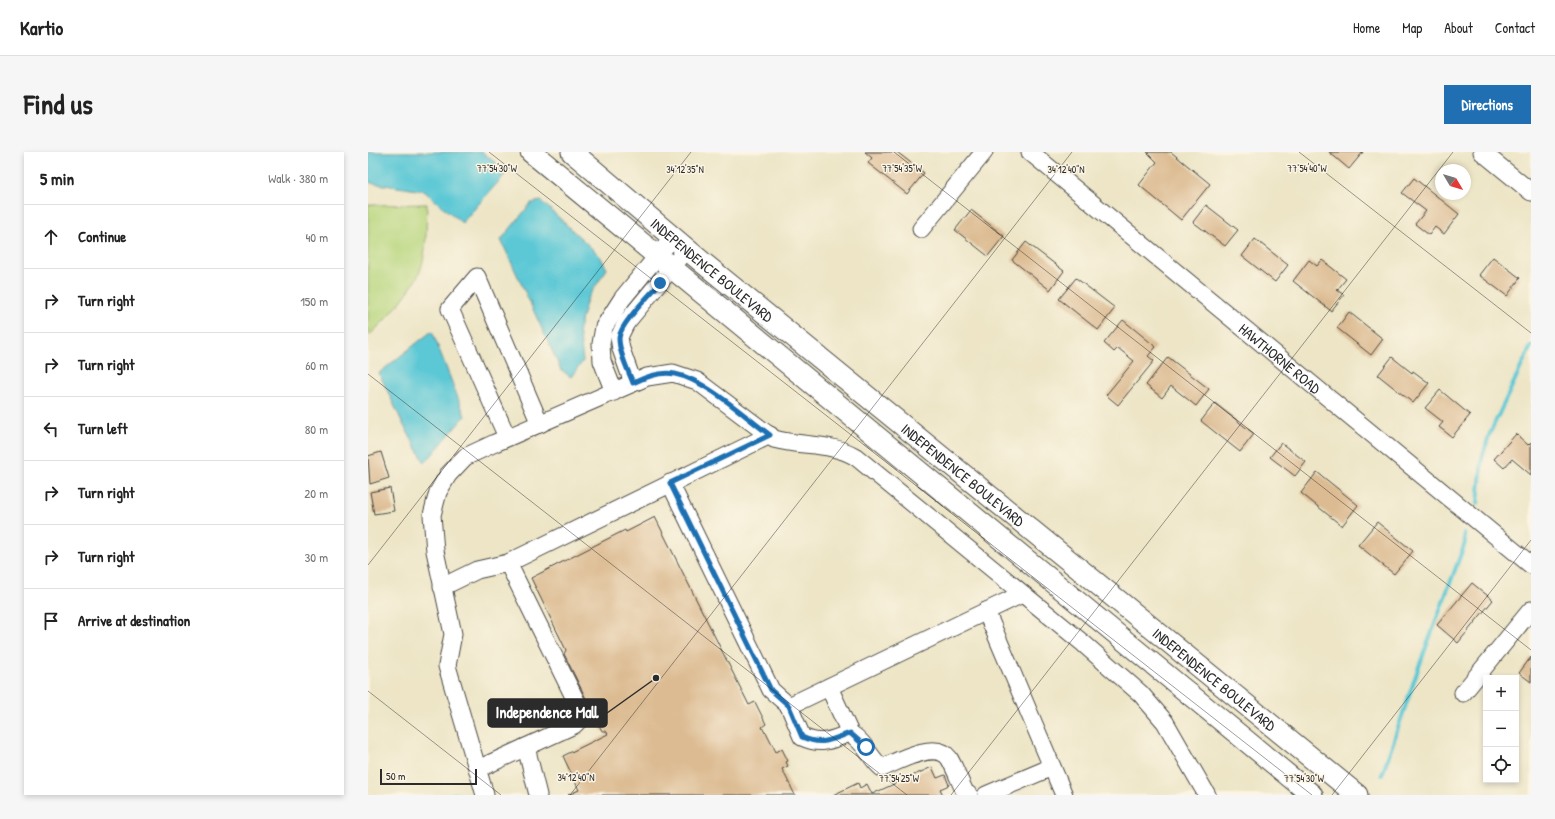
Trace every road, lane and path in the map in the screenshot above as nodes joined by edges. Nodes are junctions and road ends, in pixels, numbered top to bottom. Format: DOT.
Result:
graph roads {
  1 [pos="531,152"];
  2 [pos="572,152"];
  3 [pos="984,152"];
  4 [pos="1030,152"];
  5 [pos="1482,152"];
  6 [pos="1531,192"];
  7 [pos="921,229"];
  8 [pos="680,243"];
  9 [pos="664,263"];
  10 [pos="633,383"];
  11 [pos="614,392"];
  12 [pos="540,424"];
  13 [pos="770,435"];
  14 [pos="507,437"];
  15 [pos="670,483"];
  16 [pos="508,563"];
  17 [pos="1531,565"];
  18 [pos="442,587"];
  19 [pos="1022,594"];
  20 [pos="1531,610"];
  21 [pos="986,611"];
  22 [pos="829,687"];
  23 [pos="1463,693"];
  24 [pos="789,706"];
  25 [pos="850,733"];
  26 [pos="526,747"];
  27 [pos="1052,767"];
  28 [pos="478,769"];
  29 [pos="485,795"];
  30 [pos="538,795"];
  31 [pos="969,795"];
  32 [pos="986,795"];
  33 [pos="1064,795"];
  34 [pos="1207,795"];
  35 [pos="1312,795"];
  36 [pos="1357,795"];
  1 -- 9 [label="main road, INDEPENDENCE BOULEVARD"];
  2 -- 8 [label="main road, INDEPENDENCE BOULEVARD"];
  3 -- 7 [label="street"];
  4 -- 17 [label="street, HAWTHORNE ROAD"];
  5 -- 6 [label="street"];
  8 -- 9 [label="street"];
  8 -- 36 [label="main road, INDEPENDENCE BOULEVARD"];
  9 -- 10 [label="street"];
  9 -- 11 [label="street"];
  9 -- 35 [label="main road, INDEPENDENCE BOULEVARD"];
  10 -- 11 [label="street"];
  10 -- 13 [label="street"];
  11 -- 12 [label="street"];
  12 -- 14 [label="street"];
  12 -- 14 [label="street"];
  13 -- 15 [label="street"];
  13 -- 19 [label="street"];
  14 -- 18 [label="street"];
  15 -- 16 [label="street"];
  15 -- 24 [label="street"];
  16 -- 18 [label="street"];
  16 -- 26 [label="street"];
  18 -- 28 [label="street"];
  19 -- 21 [label="street"];
  19 -- 34 [label="street"];
  20 -- 23 [label="street"];
  21 -- 22 [label="street"];
  21 -- 27 [label="street"];
  22 -- 24 [label="street"];
  22 -- 25 [label="street"];
  24 -- 25 [label="street"];
  25 -- 31 [label="street"];
  26 -- 28 [label="street"];
  26 -- 30 [label="street"];
  27 -- 32 [label="street"];
  27 -- 33 [label="street"];
  28 -- 29 [label="street"];
}
